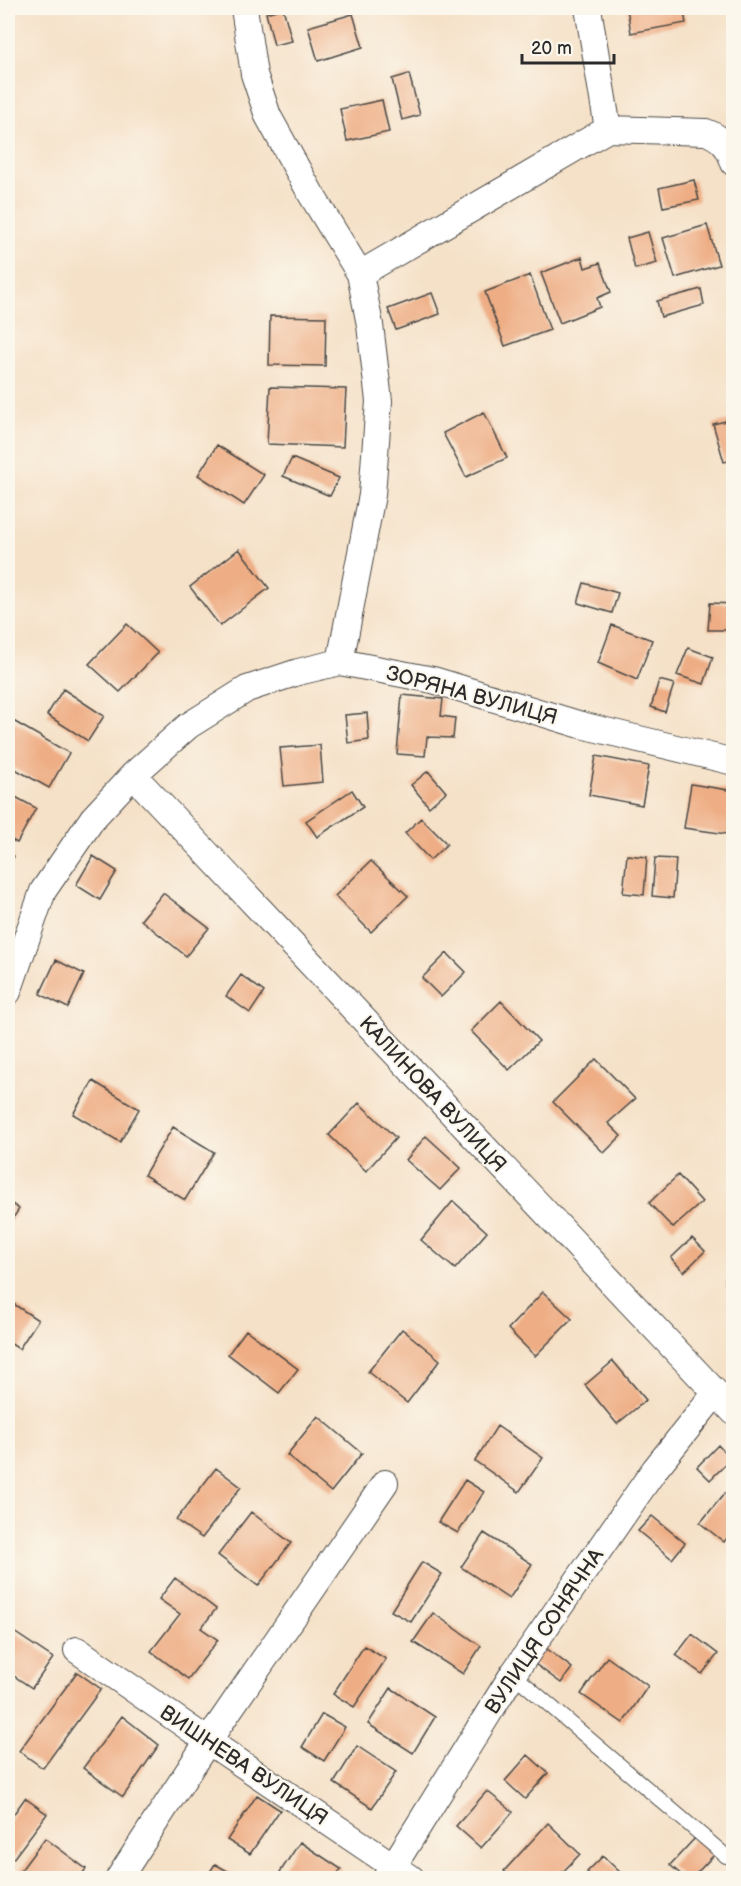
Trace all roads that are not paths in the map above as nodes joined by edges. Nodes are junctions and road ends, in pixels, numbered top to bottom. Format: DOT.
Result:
graph roads {
  1 [pos="244,8"];
  2 [pos="588,8"];
  3 [pos="608,129"];
  4 [pos="734,163"];
  5 [pos="360,274"];
  6 [pos="340,662"];
  7 [pos="734,762"];
  8 [pos="133,775"];
  9 [pos="8,992"];
  10 [pos="715,1394"];
  11 [pos="734,1412"];
  12 [pos="385,1483"];
  13 [pos="77,1650"];
  14 [pos="513,1674"];
  15 [pos="208,1741"];
  16 [pos="726,1856"];
  17 [pos="397,1875"];
  18 [pos="119,1878"];
  1 -- 5 [label="street"];
  2 -- 3 [label="street"];
  3 -- 4 [label="street"];
  3 -- 5 [label="street"];
  5 -- 6 [label="street"];
  6 -- 7 [label="street, ЗОРЯНА ВУЛИЦЯ"];
  6 -- 8 [label="street, ЗОРЯНА ВУЛИЦЯ"];
  8 -- 9 [label="street, ЗОРЯНА ВУЛИЦЯ"];
  8 -- 10 [label="street, КАЛИНОВА ВУЛИЦЯ"];
  10 -- 11 [label="street, КАЛИНОВА ВУЛИЦЯ"];
  10 -- 14 [label="street, ВУЛИЦЯ СОНЯЧНА"];
  12 -- 15 [label="street"];
  13 -- 15 [label="street, ВИШНЕВА ВУЛИЦЯ"];
  14 -- 16 [label="lane"];
  14 -- 17 [label="street, ВУЛИЦЯ СОНЯЧНА"];
  15 -- 17 [label="street, ВИШНЕВА ВУЛИЦЯ"];
  15 -- 18 [label="street"];
}
